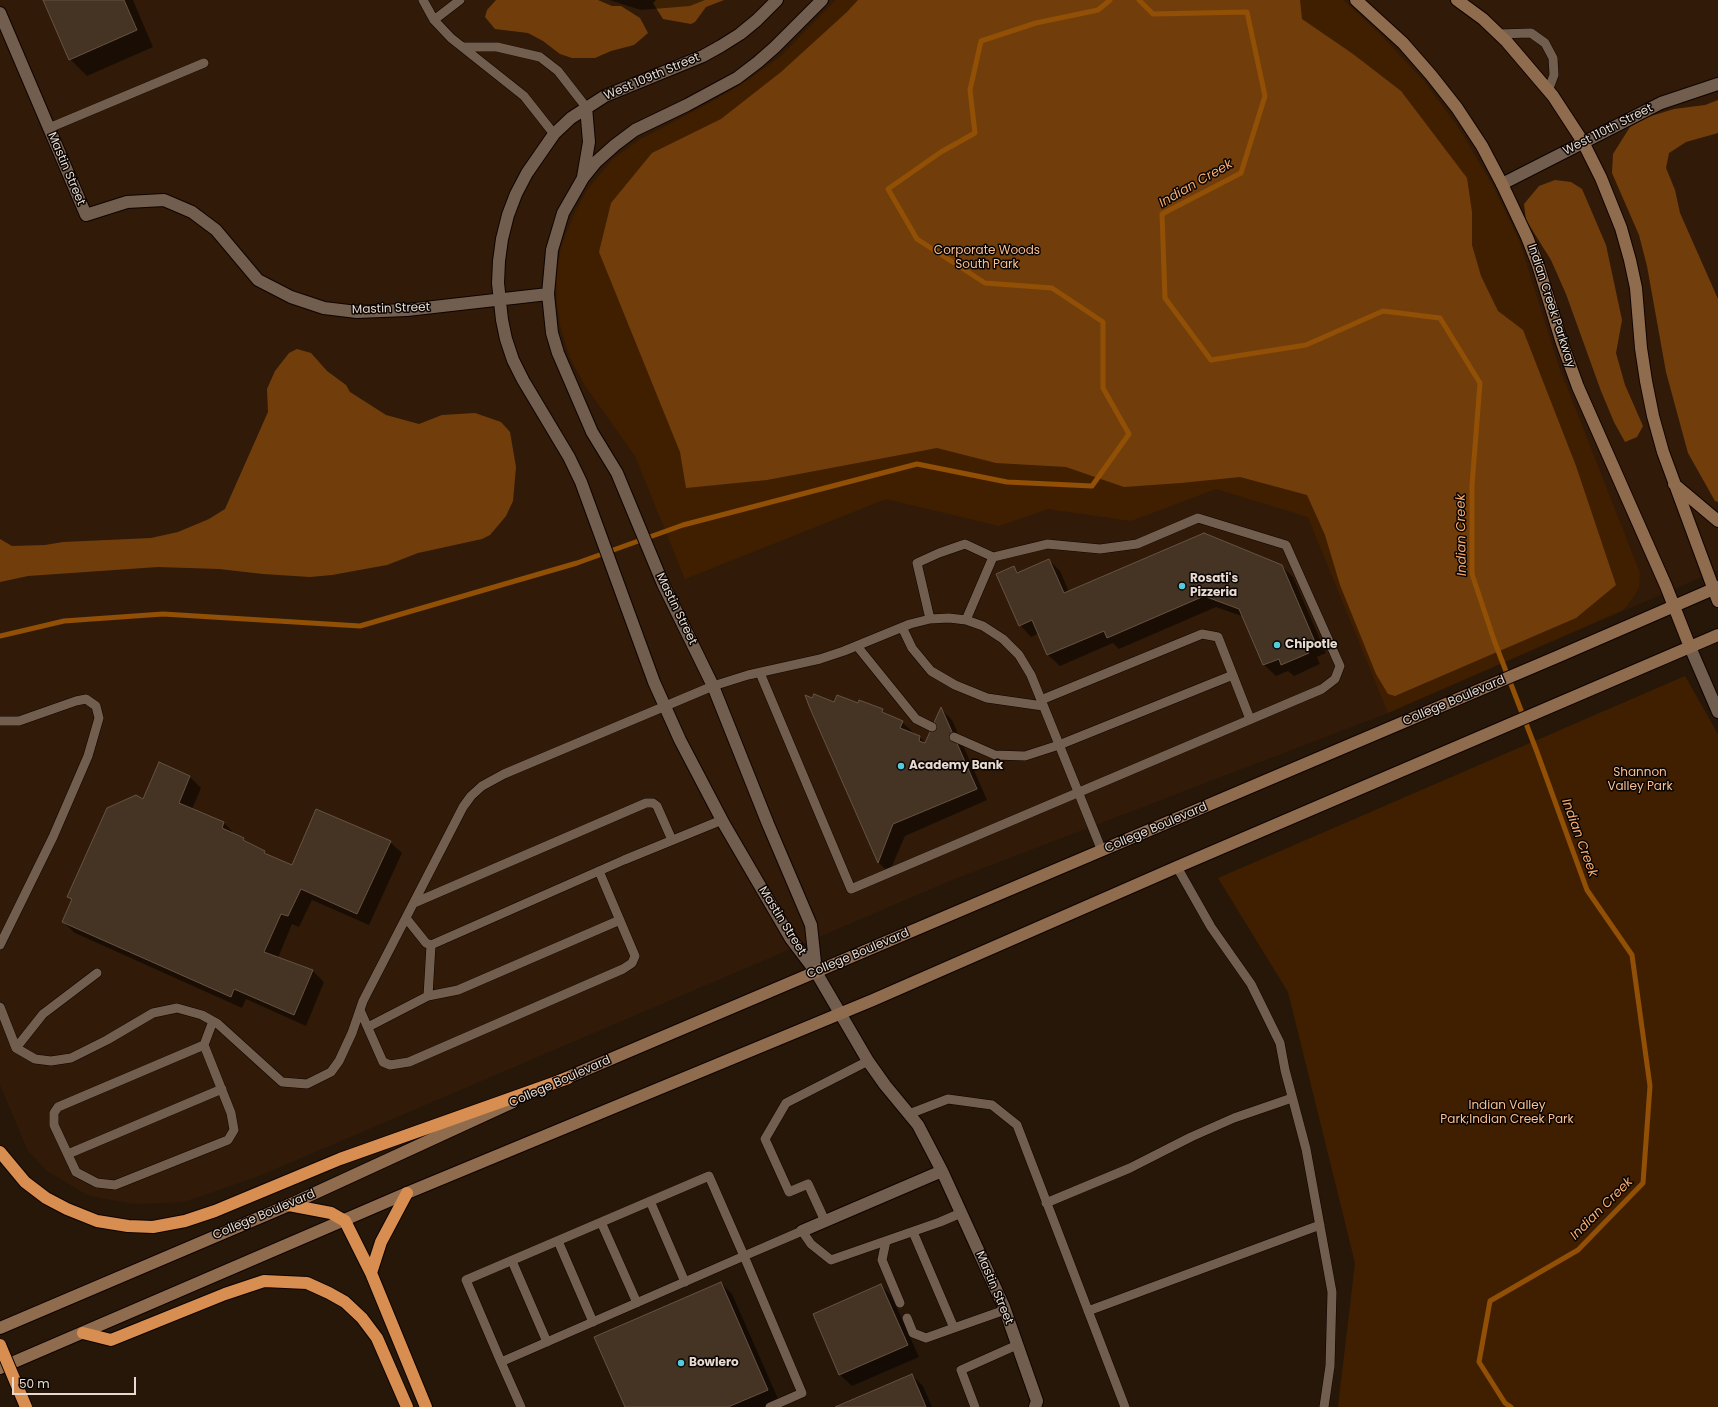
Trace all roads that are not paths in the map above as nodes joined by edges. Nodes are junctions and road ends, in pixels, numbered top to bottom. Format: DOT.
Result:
graph roads {
  1 [pos="423,0"];
  2 [pos="460,0"];
  3 [pos="777,0"];
  4 [pos="822,0"];
  5 [pos="1356,0"];
  6 [pos="1457,0"];
  7 [pos="0,13"];
  8 [pos="434,20"];
  9 [pos="1498,34"];
  10 [pos="464,47"];
  11 [pos="204,63"];
  12 [pos="1718,84"];
  13 [pos="1548,91"];
  14 [pos="586,107"];
  15 [pos="49,128"];
  16 [pos="554,134"];
  17 [pos="1583,142"];
  18 [pos="583,178"];
  19 [pos="1502,184"];
  20 [pos="548,294"];
  21 [pos="500,299"];
  22 [pos="1673,484"];
  23 [pos="1718,520"];
  24 [pos="993,557"];
  25 [pos="1716,588"];
  26 [pos="1718,601"];
  27 [pos="1673,606"];
  28 [pos="930,619"];
  29 [pos="966,620"];
  30 [pos="902,627"];
  31 [pos="1718,635"];
  32 [pos="857,646"];
  33 [pos="1690,647"];
  34 [pos="760,673"];
  35 [pos="1233,675"];
  36 [pos="713,686"];
  37 [pos="1042,703"];
  38 [pos="664,707"];
  39 [pos="1718,712"];
  40 [pos="1250,719"];
  41 [pos="0,721"];
  42 [pos="932,727"];
  43 [pos="954,736"];
  44 [pos="1059,745"];
  45 [pos="1078,792"];
  46 [pos="722,820"];
  47 [pos="672,840"];
  48 [pos="1102,851"];
  49 [pos="1177,867"];
  50 [pos="599,871"];
  51 [pos="414,903"];
  52 [pos="406,918"];
  53 [pos="620,920"];
  54 [pos="0,945"];
  55 [pos="431,945"];
  56 [pos="816,972"];
  57 [pos="97,973"];
  58 [pos="428,996"];
  59 [pos="0,1007"];
  60 [pos="360,1010"];
  61 [pos="840,1013"];
  62 [pos="213,1021"];
  63 [pos="368,1027"];
  64 [pos="204,1044"];
  65 [pos="16,1048"];
  66 [pos="868,1061"];
  67 [pos="568,1078"];
  68 [pos="222,1089"];
  69 [pos="1292,1098"];
  70 [pos="909,1114"];
  71 [pos="0,1152"];
  72 [pos="68,1154"];
  73 [pos="942,1171"];
  74 [pos="407,1193"];
  75 [pos="650,1201"];
  76 [pos="1046,1203"];
  77 [pos="289,1205"];
  78 [pos="962,1213"];
  79 [pos="345,1221"];
  80 [pos="601,1222"];
  81 [pos="825,1222"];
  82 [pos="1320,1225"];
  83 [pos="802,1231"];
  84 [pos="913,1232"];
  85 [pos="558,1241"];
  86 [pos="886,1241"];
  87 [pos="744,1256"];
  88 [pos="512,1261"];
  89 [pos="370,1273"];
  90 [pos="685,1282"];
  91 [pos="637,1303"];
  92 [pos="900,1303"];
  93 [pos="1005,1310"];
  94 [pos="1088,1311"];
  95 [pos="907,1318"];
  96 [pos="593,1322"];
  97 [pos="0,1328"];
  98 [pos="954,1328"];
  99 [pos="83,1333"];
  100 [pos="547,1342"];
  101 [pos="0,1345"];
  102 [pos="1017,1345"];
  103 [pos="501,1362"];
  104 [pos="0,1368"];
  105 [pos="26,1407"];
  106 [pos="407,1407"];
  107 [pos="426,1407"];
  108 [pos="521,1407"];
  109 [pos="770,1407"];
  110 [pos="974,1407"];
  111 [pos="1035,1407"];
  112 [pos="1125,1407"];
  113 [pos="1324,1407"];
  1 -- 8 [label="lane"];
  2 -- 8 [label="lane"];
  3 -- 14 [label="street, West 109th Street"];
  4 -- 18 [label="street"];
  5 -- 19 [label="main road, Indian Creek Parkway"];
  6 -- 9 [label="main road"];
  7 -- 15 [label="street, Mastin Street"];
  8 -- 10 [label="lane"];
  9 -- 13 [label="main road"];
  9 -- 13 [label="lane"];
  10 -- 14 [label="lane"];
  10 -- 16 [label="lane"];
  11 -- 15 [label="lane"];
  12 -- 17 [label="street, West 110th Street"];
  13 -- 17 [label="main road"];
  14 -- 16 [label="street, West 109th Street"];
  14 -- 18 [label="street"];
  15 -- 21 [label="street, Mastin Street"];
  16 -- 21 [label="street, West 109th Street"];
  17 -- 19 [label="street, West 110th Street"];
  17 -- 22 [label="main road"];
  18 -- 20 [label="street"];
  19 -- 27 [label="main road, Indian Creek Parkway"];
  20 -- 21 [label="street, Mastin Street"];
  20 -- 36 [label="street, Mastin Street"];
  21 -- 38 [label="street, Mastin Street"];
  22 -- 23 [label="main road"];
  22 -- 25 [label="main road"];
  24 -- 28 [label="lane"];
  24 -- 29 [label="lane"];
  24 -- 40 [label="lane"];
  25 -- 26 [label="main road"];
  25 -- 27 [label="main road, College Boulevard"];
  27 -- 33 [label="main road, Indian Creek Parkway"];
  27 -- 48 [label="main road, College Boulevard"];
  28 -- 29 [label="lane"];
  28 -- 30 [label="lane"];
  29 -- 37 [label="lane"];
  30 -- 32 [label="lane"];
  30 -- 37 [label="lane"];
  31 -- 33 [label="main road"];
  32 -- 34 [label="lane"];
  32 -- 42 [label="lane"];
  33 -- 39 [label="street"];
  33 -- 49 [label="main road"];
  34 -- 36 [label="lane"];
  34 -- 45 [label="lane"];
  35 -- 37 [label="lane"];
  35 -- 40 [label="lane"];
  35 -- 44 [label="lane"];
  36 -- 38 [label="lane"];
  36 -- 56 [label="street, Mastin Street"];
  37 -- 44 [label="lane"];
  38 -- 46 [label="street, Mastin Street"];
  38 -- 51 [label="lane"];
  40 -- 45 [label="lane"];
  41 -- 54 [label="lane"];
  43 -- 44 [label="lane"];
  44 -- 45 [label="lane"];
  45 -- 48 [label="lane"];
  46 -- 47 [label="lane"];
  46 -- 56 [label="street, Mastin Street"];
  47 -- 50 [label="lane"];
  47 -- 51 [label="lane"];
  48 -- 56 [label="main road, College Boulevard"];
  49 -- 61 [label="main road"];
  49 -- 69 [label="lane"];
  50 -- 53 [label="lane"];
  50 -- 55 [label="lane"];
  51 -- 52 [label="lane"];
  52 -- 55 [label="lane"];
  52 -- 60 [label="lane"];
  53 -- 58 [label="lane"];
  53 -- 63 [label="lane"];
  55 -- 58 [label="lane"];
  56 -- 61 [label="street, Mastin Street"];
  56 -- 67 [label="main road, College Boulevard"];
  57 -- 65 [label="lane"];
  58 -- 63 [label="lane"];
  59 -- 65 [label="lane"];
  60 -- 62 [label="lane"];
  60 -- 63 [label="lane"];
  61 -- 66 [label="street, Mastin Street"];
  61 -- 74 [label="main road"];
  62 -- 64 [label="lane"];
  62 -- 65 [label="lane"];
  64 -- 68 [label="lane"];
  64 -- 72 [label="lane"];
  66 -- 70 [label="street, Mastin Street"];
  66 -- 81 [label="lane"];
  67 -- 71 [label="highway"];
  67 -- 77 [label="main road, College Boulevard"];
  68 -- 72 [label="lane"];
  68 -- 72 [label="lane"];
  69 -- 76 [label="lane"];
  69 -- 82 [label="lane"];
  70 -- 73 [label="street, Mastin Street"];
  70 -- 76 [label="lane"];
  73 -- 78 [label="street, Mastin Street"];
  73 -- 81 [label="street"];
  74 -- 79 [label="main road"];
  74 -- 89 [label="highway"];
  75 -- 80 [label="lane"];
  75 -- 87 [label="lane"];
  75 -- 90 [label="lane"];
  76 -- 94 [label="lane"];
  77 -- 79 [label="highway"];
  77 -- 97 [label="main road, College Boulevard"];
  78 -- 84 [label="lane"];
  78 -- 93 [label="street, Mastin Street"];
  79 -- 89 [label="highway"];
  79 -- 99 [label="main road"];
  80 -- 85 [label="lane"];
  80 -- 91 [label="lane"];
  81 -- 83 [label="street"];
  82 -- 94 [label="lane"];
  82 -- 113 [label="lane"];
  83 -- 86 [label="lane"];
  83 -- 87 [label="lane"];
  84 -- 86 [label="lane"];
  84 -- 98 [label="lane"];
  85 -- 88 [label="lane"];
  85 -- 96 [label="lane"];
  86 -- 92 [label="lane"];
  87 -- 90 [label="lane"];
  87 -- 109 [label="lane"];
  88 -- 100 [label="lane"];
  88 -- 103 [label="lane"];
  89 -- 107 [label="highway"];
  90 -- 91 [label="lane"];
  91 -- 96 [label="lane"];
  93 -- 98 [label="lane"];
  93 -- 102 [label="street, Mastin Street"];
  94 -- 112 [label="lane"];
  95 -- 98 [label="lane"];
  96 -- 100 [label="lane"];
  99 -- 104 [label="main road"];
  99 -- 106 [label="highway"];
  100 -- 103 [label="lane"];
  101 -- 105 [label="highway, bridge"];
  102 -- 110 [label="lane"];
  102 -- 111 [label="street, Mastin Street"];
  103 -- 108 [label="lane"];
}
